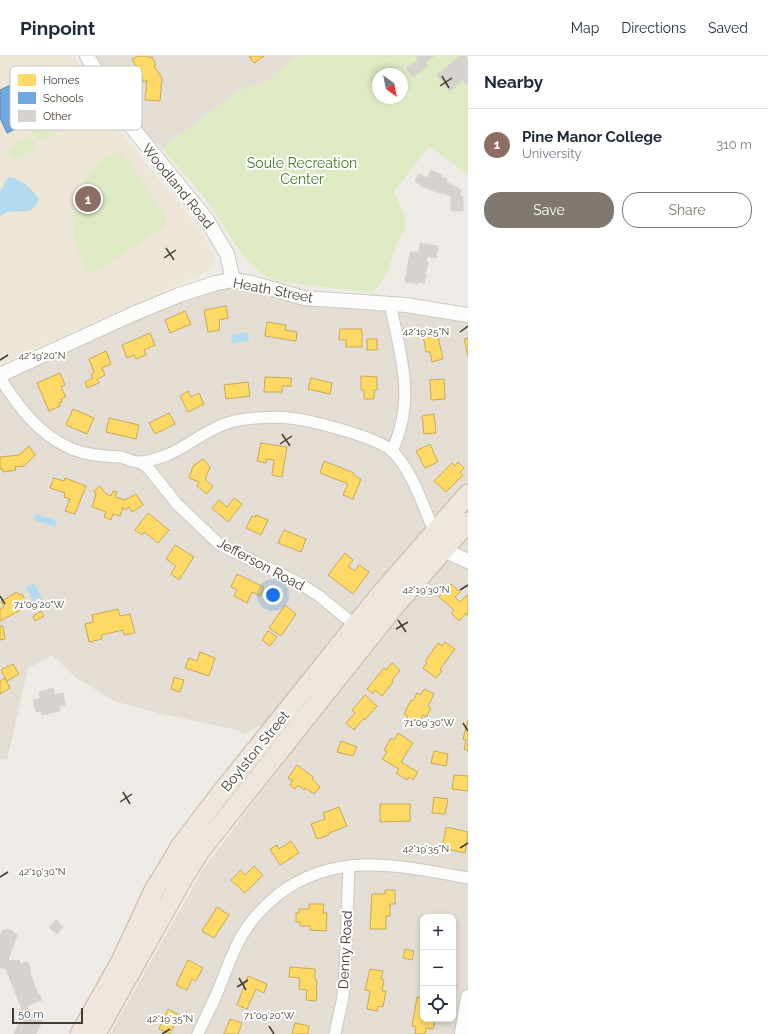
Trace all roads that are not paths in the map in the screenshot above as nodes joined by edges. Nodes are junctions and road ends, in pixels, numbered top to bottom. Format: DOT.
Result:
graph roads {
  1 [pos="86,56"];
  2 [pos="92,66"];
  3 [pos="134,130"];
  4 [pos="233,280"];
  5 [pos="390,304"];
  6 [pos="468,315"];
  7 [pos="0,375"];
  8 [pos="0,378"];
  9 [pos="392,451"];
  10 [pos="140,462"];
  11 [pos="468,494"];
  12 [pos="468,522"];
  13 [pos="434,532"];
  14 [pos="443,550"];
  15 [pos="468,561"];
  16 [pos="355,625"];
  17 [pos="349,866"];
  18 [pos="468,878"];
  19 [pos="468,997"];
  20 [pos="80,1034"];
  21 [pos="96,1034"];
  22 [pos="198,1034"];
  23 [pos="335,1034"];
  24 [pos="462,1034"];
  1 -- 2 [label="street, Woodland Road"];
  3 -- 4 [label="street, Woodland Road"];
  4 -- 5 [label="street, Heath Street"];
  4 -- 7 [label="street, Heath Street"];
  5 -- 6 [label="street, Heath Street"];
  5 -- 9 [label="street"];
  8 -- 10 [label="street"];
  9 -- 10 [label="street"];
  9 -- 13 [label="street"];
  10 -- 16 [label="street, Jefferson Road"];
  11 -- 13 [label="highway, Boylston Street"];
  12 -- 14 [label="highway, Boylston Street"];
  13 -- 16 [label="highway, Boylston Street"];
  14 -- 15 [label="street"];
  14 -- 21 [label="highway, Boylston Street"];
  16 -- 20 [label="highway, Boylston Street"];
  17 -- 18 [label="street"];
  17 -- 22 [label="street"];
  17 -- 23 [label="street, Denny Road"];
  19 -- 24 [label="street"];
}
